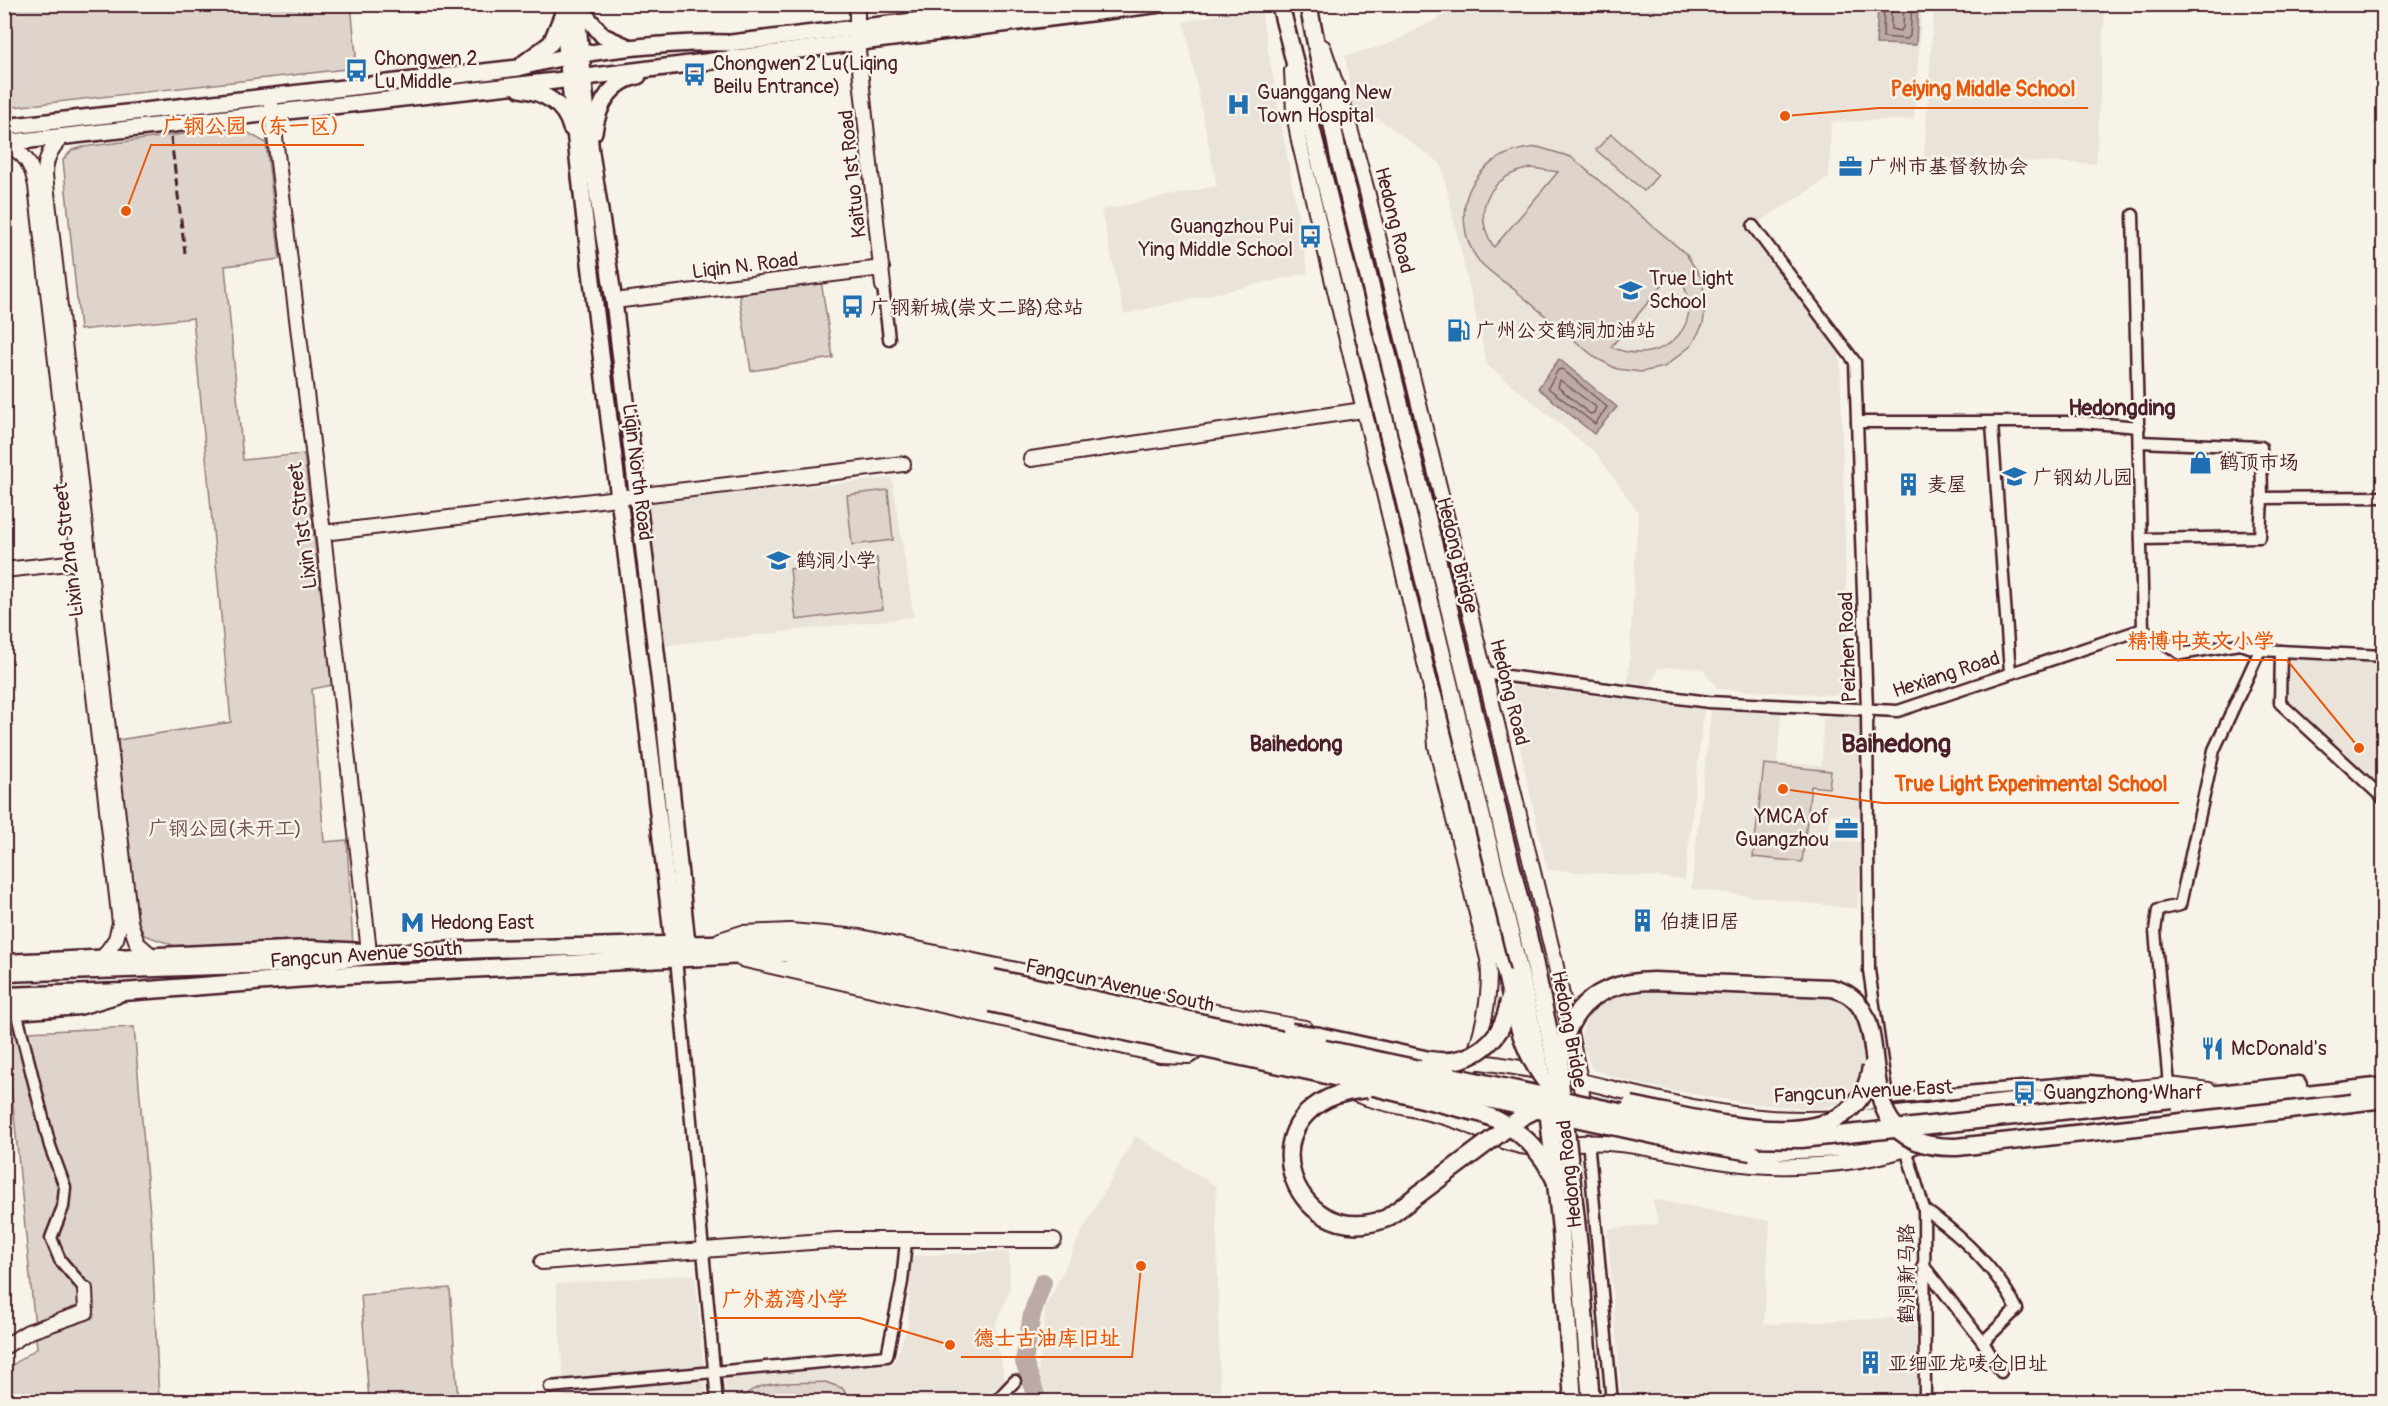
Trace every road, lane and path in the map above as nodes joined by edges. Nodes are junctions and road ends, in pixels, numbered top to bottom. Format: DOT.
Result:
graph roads {
  1 [pos="857,4"];
  2 [pos="1055,4"];
  3 [pos="1161,4"];
  4 [pos="1281,4"];
  5 [pos="1308,5"];
  6 [pos="570,7"];
  7 [pos="857,34"];
  8 [pos="696,42"];
  9 [pos="634,49"];
  10 [pos="1292,49"];
  11 [pos="575,56"];
  12 [pos="694,63"];
  13 [pos="518,68"];
  14 [pos="578,78"];
  15 [pos="500,87"];
  16 [pos="270,96"];
  17 [pos="272,113"];
  18 [pos="4,127"];
  19 [pos="64,136"];
  20 [pos="4,143"];
  21 [pos="584,152"];
  22 [pos="2133,216"];
  23 [pos="1753,226"];
  24 [pos="882,268"];
  25 [pos="883,286"];
  26 [pos="614,301"];
  27 [pos="889,339"];
  28 [pos="1363,410"];
  29 [pos="1857,422"];
  30 [pos="1992,424"];
  31 [pos="2139,427"];
  32 [pos="2139,442"];
  33 [pos="1031,459"];
  34 [pos="903,464"];
  35 [pos="638,495"];
  36 [pos="620,497"];
  37 [pos="2384,497"];
  38 [pos="2262,498"];
  39 [pos="323,533"];
  40 [pos="2141,539"];
  41 [pos="84,561"];
  42 [pos="4,570"];
  43 [pos="2144,629"];
  44 [pos="1476,642"];
  45 [pos="2260,650"];
  46 [pos="2281,651"];
  47 [pos="2384,656"];
  48 [pos="1424,660"];
  49 [pos="2010,672"];
  50 [pos="1484,673"];
  51 [pos="1432,692"];
  52 [pos="1867,710"];
  53 [pos="2384,799"];
  54 [pos="706,944"];
  55 [pos="679,949"];
  56 [pos="369,952"];
  57 [pos="392,953"];
  58 [pos="153,957"];
  59 [pos="733,957"];
  60 [pos="102,959"];
  61 [pos="4,963"];
  62 [pos="4,973"];
  63 [pos="1507,978"];
  64 [pos="992,991"];
  65 [pos="123,992"];
  66 [pos="4,996"];
  67 [pos="10,1011"];
  68 [pos="1211,1011"];
  69 [pos="1195,1022"];
  70 [pos="1871,1036"];
  71 [pos="1213,1041"];
  72 [pos="1473,1060"];
  73 [pos="2384,1077"];
  74 [pos="1581,1080"];
  75 [pos="2384,1086"];
  76 [pos="2148,1087"];
  77 [pos="1380,1088"];
  78 [pos="1562,1091"];
  79 [pos="2170,1092"];
  80 [pos="1524,1093"];
  81 [pos="1887,1099"];
  82 [pos="2384,1099"];
  83 [pos="1583,1106"];
  84 [pos="1815,1118"];
  85 [pos="1455,1120"];
  86 [pos="1617,1127"];
  87 [pos="1935,1138"];
  88 [pos="1588,1140"];
  89 [pos="1906,1149"];
  90 [pos="1557,1184"];
  91 [pos="1924,1209"];
  92 [pos="1054,1240"];
  93 [pos="906,1241"];
  94 [pos="703,1250"];
  95 [pos="542,1262"];
  96 [pos="1923,1265"];
  97 [pos="85,1289"];
  98 [pos="1983,1342"];
  99 [pos="4,1347"];
  100 [pos="714,1372"];
  101 [pos="2001,1372"];
  102 [pos="1015,1381"];
  103 [pos="550,1387"];
  104 [pos="717,1401"];
  105 [pos="996,1401"];
  106 [pos="1573,1401"];
  107 [pos="1591,1401"];
  108 [pos="1612,1401"];
  109 [pos="1925,1401"];
  1 -- 7 [label="street, Kaituo 1st Road"];
  2 -- 7 [label="main road"];
  3 -- 7 [label="main road"];
  4 -- 10 [label="main road"];
  5 -- 44 [label="street, Hedong Road"];
  5 -- 78 [label="main road, Hedong Bridge, bridge"];
  6 -- 9 [label="main road"];
  6 -- 11 [label="main road, Liqin North Road"];
  6 -- 13 [label="main road"];
  7 -- 8 [label="main road"];
  7 -- 12 [label="main road"];
  7 -- 24 [label="street, Kaituo 1st Road"];
  8 -- 9 [label="main road"];
  8 -- 12 [label="main road"];
  9 -- 11 [label="main road"];
  10 -- 28 [label="street"];
  10 -- 90 [label="main road, Hedong Bridge, bridge"];
  11 -- 13 [label="main road"];
  11 -- 14 [label="main road, Liqin North Road"];
  12 -- 14 [label="main road"];
  12 -- 21 [label="main road"];
  13 -- 16 [label="main road"];
  14 -- 15 [label="main road"];
  14 -- 21 [label="main road, Liqin North Road"];
  15 -- 17 [label="main road"];
  15 -- 21 [label="main road"];
  16 -- 17 [label="street, Lixin 1st Street"];
  16 -- 18 [label="main road"];
  17 -- 19 [label="main road"];
  17 -- 39 [label="street, Lixin 1st Street"];
  19 -- 20 [label="main road"];
  19 -- 41 [label="street, Lixin 2nd Street"];
  20 -- 41 [label="street, Lixin 2nd Street"];
  21 -- 26 [label="main road, Liqin North Road"];
  21 -- 36 [label="main road, Liqin North Road"];
  22 -- 31 [label="street"];
  23 -- 29 [label="street, Peizhen Road"];
  24 -- 25 [label="street, Kaituo 1st Road"];
  24 -- 26 [label="street, Liqin N. Road"];
  25 -- 27 [label="street, Kaituo 1st Road"];
  26 -- 35 [label="main road, Liqin North Road"];
  28 -- 33 [label="street"];
  28 -- 48 [label="street"];
  29 -- 30 [label="street"];
  29 -- 52 [label="street, Peizhen Road"];
  30 -- 31 [label="street"];
  30 -- 49 [label="street"];
  31 -- 32 [label="street"];
  32 -- 38 [label="street"];
  32 -- 40 [label="street"];
  34 -- 35 [label="street"];
  35 -- 36 [label="street"];
  35 -- 55 [label="main road, Liqin North Road"];
  36 -- 39 [label="street"];
  36 -- 55 [label="main road, Liqin North Road"];
  37 -- 38 [label="street"];
  38 -- 40 [label="street"];
  39 -- 56 [label="street, Lixin 1st Street"];
  40 -- 43 [label="street"];
  41 -- 42 [label="street"];
  41 -- 58 [label="street, Lixin 2nd Street"];
  41 -- 60 [label="street, Lixin 2nd Street"];
  43 -- 45 [label="street"];
  43 -- 49 [label="street, Hexiang Road"];
  44 -- 48 [label="street"];
  44 -- 50 [label="street, Hedong Road"];
  45 -- 46 [label="street"];
  45 -- 79 [label="street"];
  46 -- 47 [label="street"];
  46 -- 53 [label="street"];
  48 -- 51 [label="street"];
  49 -- 52 [label="street, Hexiang Road"];
  50 -- 52 [label="street, Hexiang Road"];
  50 -- 74 [label="street, Hedong Road"];
  51 -- 63 [label="main road"];
  51 -- 72 [label="street"];
  52 -- 81 [label="street, Peizhen Road"];
  54 -- 55 [label="main road, Fangcun Avenue South"];
  54 -- 64 [label="main road, Fangcun Avenue South"];
  54 -- 68 [label="street, Fangcun Avenue South"];
  55 -- 57 [label="main road, Fangcun Avenue South"];
  55 -- 59 [label="main road, Fangcun Avenue South"];
  55 -- 65 [label="main road, Fangcun Avenue South"];
  55 -- 94 [label="street"];
  56 -- 57 [label="main road, Fangcun Avenue South"];
  56 -- 58 [label="main road, Fangcun Avenue South"];
  57 -- 62 [label="main road"];
  58 -- 60 [label="main road, Fangcun Avenue South"];
  59 -- 64 [label="main road, Fangcun Avenue South"];
  59 -- 71 [label="street, Fangcun Avenue South"];
  60 -- 61 [label="main road, Fangcun Avenue South"];
  63 -- 69 [label="main road, bridge"];
  63 -- 86 [label="main road, bridge"];
  64 -- 69 [label="main road, Fangcun Avenue South, bridge"];
  64 -- 77 [label="main road, bridge"];
  64 -- 86 [label="main road, Fangcun Avenue South, bridge"];
  65 -- 66 [label="main road"];
  65 -- 67 [label="main road, Fangcun Avenue South"];
  67 -- 97 [label="street"];
  68 -- 71 [label="street"];
  68 -- 72 [label="street, Fangcun Avenue South"];
  69 -- 80 [label="main road, Fangcun Avenue South, bridge"];
  70 -- 78 [label="main road, bridge"];
  70 -- 80 [label="main road, bridge"];
  70 -- 82 [label="main road, bridge"];
  71 -- 85 [label="street, Fangcun Avenue South"];
  72 -- 74 [label="street, Fangcun Avenue East"];
  72 -- 85 [label="street"];
  73 -- 79 [label="main road, Fangcun Avenue East"];
  74 -- 84 [label="street, Fangcun Avenue East"];
  74 -- 88 [label="street, Hedong Road"];
  75 -- 87 [label="main road"];
  76 -- 79 [label="street, Fangcun Avenue East"];
  76 -- 81 [label="street"];
  76 -- 84 [label="street, Fangcun Avenue East"];
  77 -- 83 [label="main road, bridge"];
  77 -- 90 [label="main road, bridge"];
  78 -- 107 [label="main road, Hedong Bridge, bridge"];
  79 -- 83 [label="main road, Fangcun Avenue East, bridge"];
  80 -- 83 [label="main road, bridge"];
  81 -- 84 [label="street"];
  85 -- 88 [label="street"];
  86 -- 87 [label="main road, bridge"];
  87 -- 89 [label="street"];
  88 -- 89 [label="street"];
  88 -- 108 [label="street, Hedong Road"];
  89 -- 91 [label="street, 鹤洞新马路"];
  90 -- 106 [label="main road, Hedong Bridge, bridge"];
  91 -- 96 [label="street, 鹤洞新马路"];
  91 -- 98 [label="street"];
  92 -- 93 [label="street"];
  93 -- 94 [label="street"];
  93 -- 100 [label="street"];
  94 -- 95 [label="street"];
  94 -- 100 [label="street"];
  96 -- 98 [label="street"];
  96 -- 109 [label="street, 鹤洞新马路"];
  97 -- 99 [label="street"];
  98 -- 101 [label="street"];
  100 -- 103 [label="street"];
  100 -- 104 [label="street"];
  102 -- 105 [label="street"];
}
